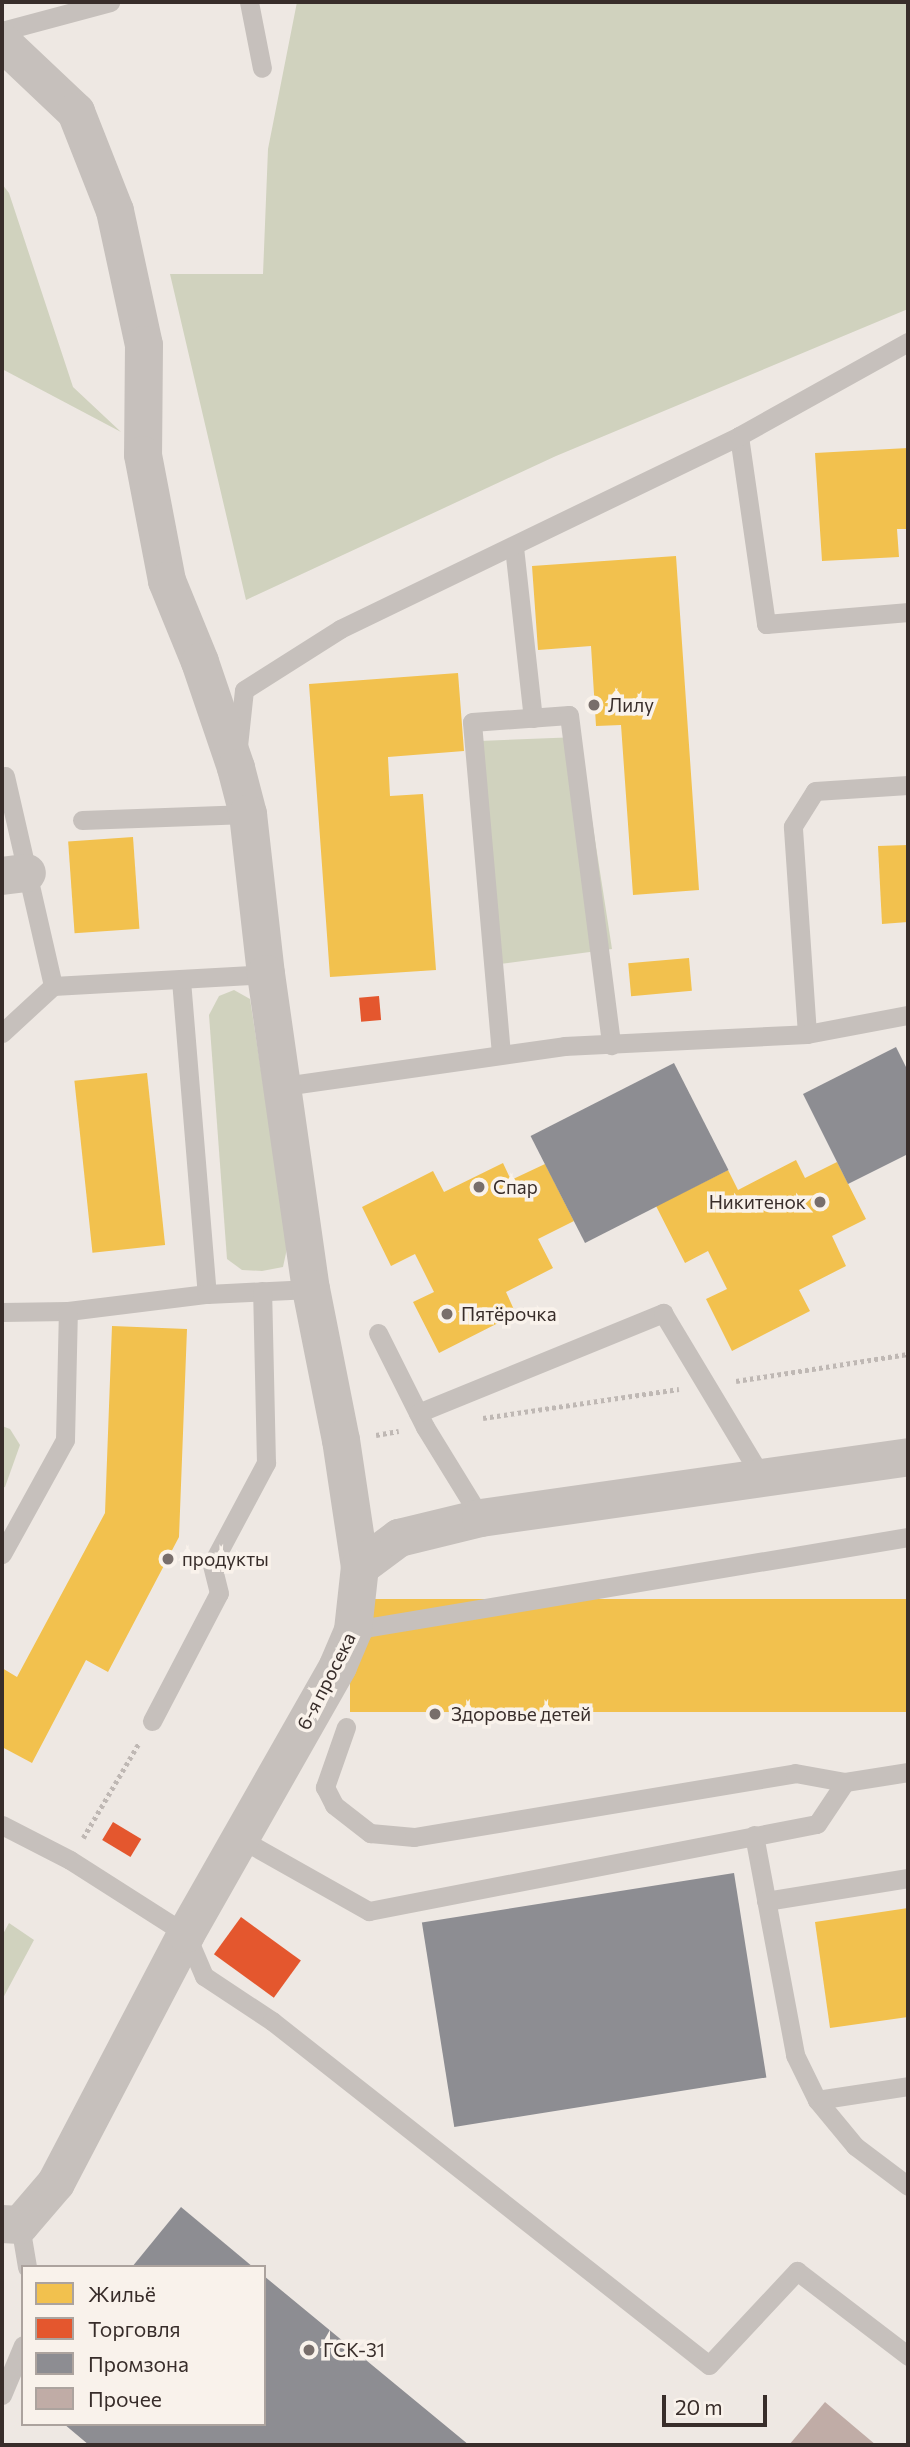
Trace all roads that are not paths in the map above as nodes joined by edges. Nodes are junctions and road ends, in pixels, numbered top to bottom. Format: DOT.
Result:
graph roads {
  1 [pos="110,2"];
  2 [pos="249,2"];
  3 [pos="2,31"];
  4 [pos="2,42"];
  5 [pos="262,68"];
  6 [pos="908,342"];
  7 [pos="739,436"];
  8 [pos="514,547"];
  9 [pos="908,612"];
  10 [pos="533,718"];
  11 [pos="236,768"];
  12 [pos="5,776"];
  13 [pos="908,785"];
  14 [pos="247,814"];
  15 [pos="82,820"];
  16 [pos="14,875"];
  17 [pos="266,974"];
  18 [pos="181,980"];
  19 [pos="53,986"];
  20 [pos="908,1015"];
  21 [pos="2,1033"];
  22 [pos="807,1034"];
  23 [pos="611,1045"];
  24 [pos="501,1054"];
  25 [pos="284,1086"];
  26 [pos="311,1289"];
  27 [pos="262,1291"];
  28 [pos="207,1294"];
  29 [pos="68,1311"];
  30 [pos="2,1312"];
  31 [pos="378,1333"];
  32 [pos="421,1420"];
  33 [pos="908,1457"];
  34 [pos="762,1478"];
  35 [pos="481,1518"];
  36 [pos="908,1537"];
  37 [pos="2,1554"];
  38 [pos="360,1567"];
  39 [pos="354,1630"];
  40 [pos="152,1721"];
  41 [pos="346,1727"];
  42 [pos="908,1772"];
  43 [pos="845,1782"];
  44 [pos="2,1825"];
  45 [pos="754,1835"];
  46 [pos="241,1839"];
  47 [pos="908,1878"];
  48 [pos="766,1901"];
  49 [pos="186,1934"];
  50 [pos="908,2086"];
  51 [pos="817,2100"];
  52 [pos="908,2186"];
  53 [pos="11,2225"];
  54 [pos="26,2265"];
  55 [pos="21,2351"];
  56 [pos="908,2356"];
  57 [pos="2,2395"];
  1 -- 3 [label="lane"];
  2 -- 5 [label="lane"];
  4 -- 11 [label="street, 6-я просека"];
  6 -- 7 [label="lane"];
  7 -- 8 [label="lane"];
  7 -- 9 [label="lane"];
  8 -- 10 [label="lane"];
  8 -- 11 [label="lane"];
  10 -- 23 [label="lane"];
  10 -- 24 [label="lane"];
  11 -- 14 [label="street, 6-я просека"];
  12 -- 16 [label="lane"];
  13 -- 22 [label="lane"];
  14 -- 15 [label="lane"];
  14 -- 17 [label="street, 6-я просека"];
  16 -- 19 [label="lane"];
  17 -- 18 [label="lane"];
  17 -- 25 [label="street, 6-я просека"];
  18 -- 19 [label="lane"];
  18 -- 28 [label="lane"];
  19 -- 21 [label="lane"];
  20 -- 22 [label="lane"];
  22 -- 23 [label="lane"];
  23 -- 24 [label="lane"];
  24 -- 25 [label="lane"];
  25 -- 26 [label="street, 6-я просека"];
  26 -- 27 [label="lane"];
  26 -- 38 [label="street, 6-я просека"];
  27 -- 28 [label="lane"];
  27 -- 40 [label="lane"];
  28 -- 29 [label="lane"];
  29 -- 30 [label="lane"];
  29 -- 37 [label="lane"];
  31 -- 32 [label="lane"];
  32 -- 34 [label="lane"];
  32 -- 35 [label="lane"];
  33 -- 34 [label="street"];
  34 -- 35 [label="street"];
  35 -- 38 [label="street"];
  36 -- 39 [label="lane"];
  38 -- 39 [label="street, 6-я просека"];
  39 -- 46 [label="street, 6-я просека"];
  41 -- 43 [label="lane"];
  42 -- 43 [label="lane"];
  43 -- 45 [label="lane"];
  44 -- 49 [label="lane"];
  45 -- 46 [label="lane"];
  45 -- 48 [label="lane"];
  46 -- 49 [label="street, 6-я просека"];
  47 -- 48 [label="lane"];
  48 -- 51 [label="lane"];
  49 -- 53 [label="street, 6-я просека"];
  49 -- 56 [label="lane"];
  50 -- 51 [label="lane"];
  51 -- 52 [label="lane"];
  53 -- 54 [label="lane"];
  55 -- 57 [label="lane"];
}
